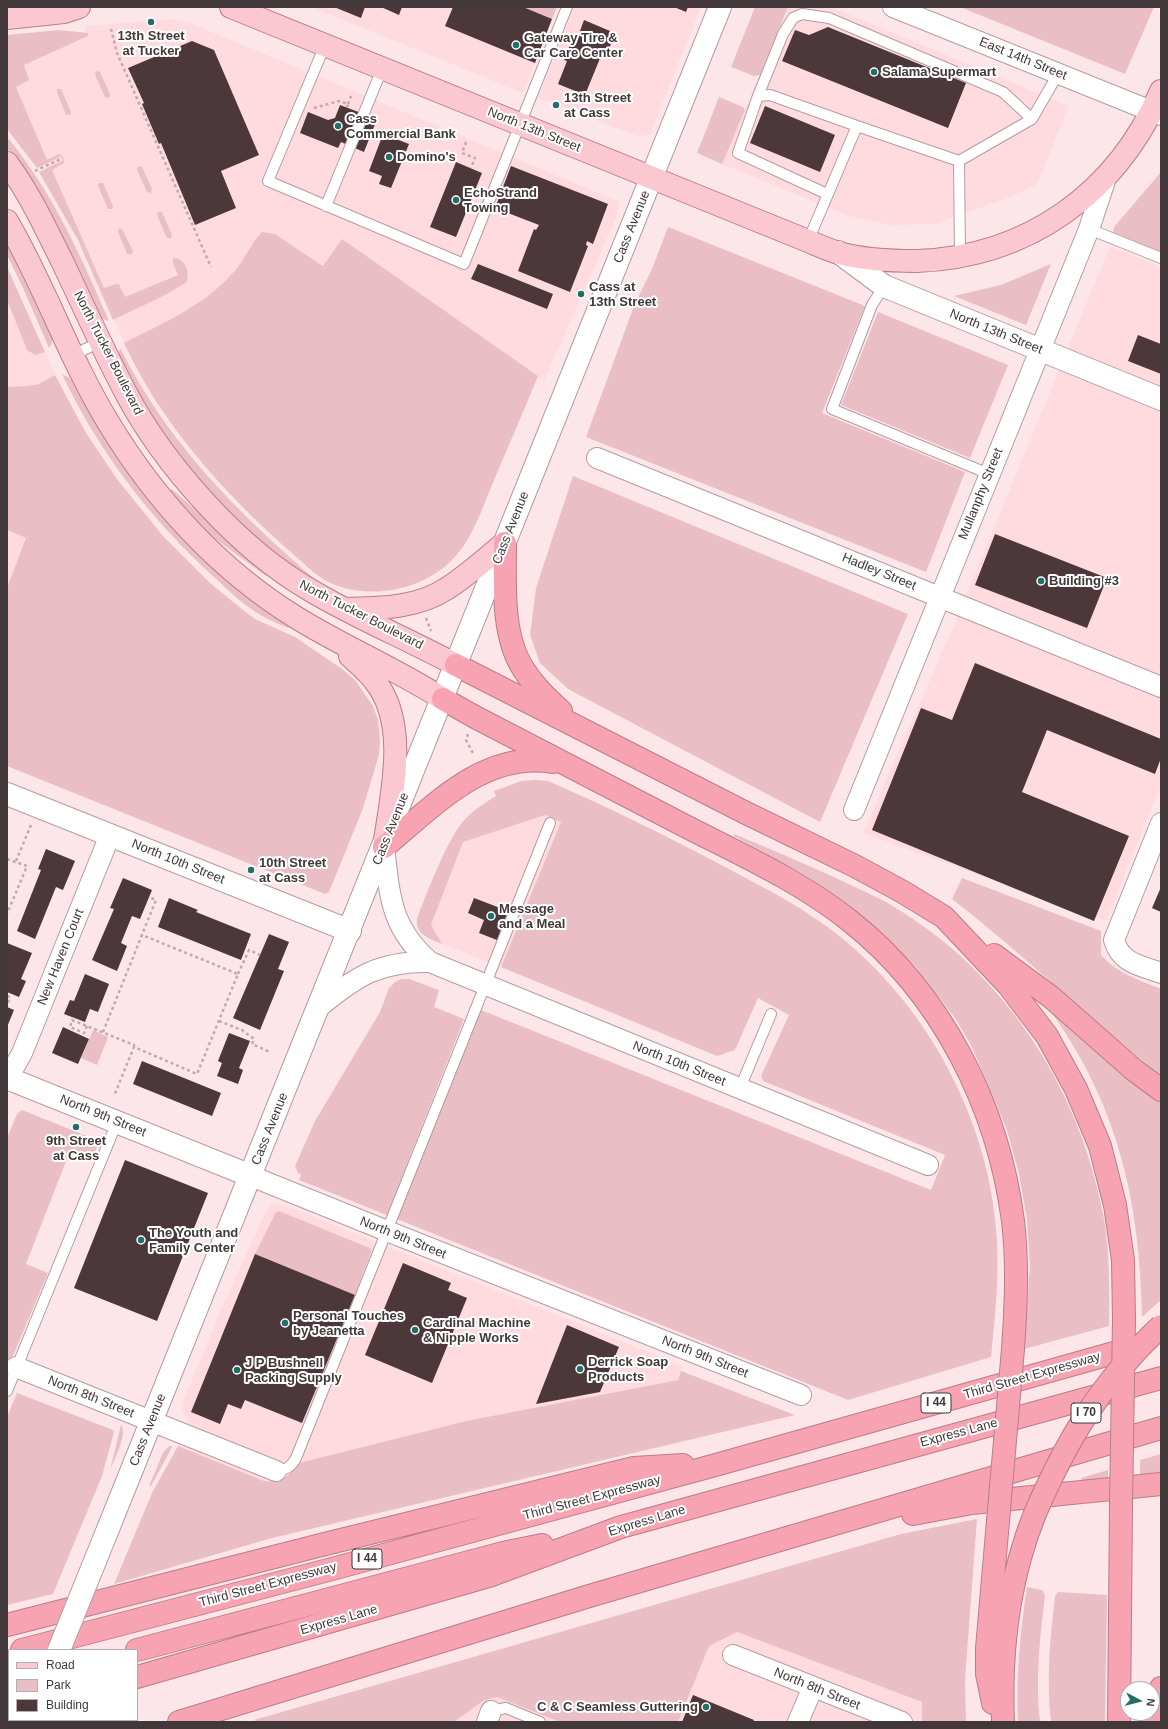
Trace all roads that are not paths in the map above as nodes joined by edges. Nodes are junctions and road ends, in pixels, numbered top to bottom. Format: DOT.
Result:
graph roads {
  1 [pos="79,7"];
  2 [pos="231,7"];
  3 [pos="567,7"];
  4 [pos="720,7"];
  5 [pos="893,7"];
  6 [pos="7,18"];
  7 [pos="325,45"];
  8 [pos="382,68"];
  9 [pos="1058,74"];
  10 [pos="1161,91"];
  11 [pos="758,96"];
  12 [pos="1157,113"];
  13 [pos="1032,119"];
  14 [pos="519,124"];
  15 [pos="857,126"];
  16 [pos="959,161"];
  17 [pos="7,163"];
  18 [pos="652,178"];
  19 [pos="1106,178"];
  20 [pos="827,194"];
  21 [pos="326,206"];
  22 [pos="7,221"];
  23 [pos="1090,229"];
  24 [pos="808,241"];
  25 [pos="838,252"];
  26 [pos="960,256"];
  27 [pos="1161,258"];
  28 [pos="884,286"];
  29 [pos="100,342"];
  30 [pos="1040,350"];
  31 [pos="72,354"];
  32 [pos="1161,399"];
  33 [pos="597,458"];
  34 [pos="990,474"];
  35 [pos="505,543"];
  36 [pos="940,596"];
  37 [pos="343,609"];
  38 [pos="325,634"];
  39 [pos="456,665"];
  40 [pos="1161,687"];
  41 [pos="443,699"];
  42 [pos="581,729"];
  43 [pos="566,765"];
  44 [pos="7,794"];
  45 [pos="854,810"];
  46 [pos="550,823"];
  47 [pos="1161,824"];
  48 [pos="110,835"];
  49 [pos="384,847"];
  50 [pos="944,918"];
  51 [pos="350,931"];
  52 [pos="430,962"];
  53 [pos="1161,973"];
  54 [pos="485,985"];
  55 [pos="319,1007"];
  56 [pos="771,1014"];
  57 [pos="7,1079"];
  58 [pos="740,1088"];
  59 [pos="1161,1090"];
  60 [pos="117,1122"];
  61 [pos="928,1165"];
  62 [pos="251,1176"];
  63 [pos="386,1231"];
  64 [pos="1161,1326"];
  65 [pos="1161,1340"];
  66 [pos="16,1367"];
  67 [pos="1161,1378"];
  68 [pos="7,1391"];
  69 [pos="801,1395"];
  70 [pos="152,1421"];
  71 [pos="1161,1428"];
  72 [pos="712,1466"];
  73 [pos="276,1471"];
  74 [pos="1161,1484"];
  75 [pos="621,1528"];
  76 [pos="808,1533"];
  77 [pos="7,1625"];
  78 [pos="26,1649"];
  79 [pos="59,1649"];
  80 [pos="138,1650"];
  81 [pos="733,1655"];
  82 [pos="138,1677"];
  83 [pos="813,1687"];
  84 [pos="1161,1688"];
  85 [pos="489,1716"];
  86 [pos="179,1722"];
  87 [pos="540,1722"];
  88 [pos="798,1722"];
  89 [pos="902,1722"];
  90 [pos="1001,1722"];
  91 [pos="1119,1722"];
  92 [pos="1150,1722"];
  1 -- 6 [label="main road"];
  2 -- 7 [label="main road, North 13th Street"];
  3 -- 14 [label="lane"];
  4 -- 18 [label="main road, Cass Avenue"];
  5 -- 9 [label="street, East 14th Street"];
  7 -- 8 [label="main road, North 13th Street"];
  7 -- 21 [label="lane"];
  8 -- 14 [label="main road, North 13th Street"];
  8 -- 21 [label="lane"];
  9 -- 12 [label="street, East 14th Street"];
  9 -- 13 [label="lane"];
  10 -- 12 [label="main road, North 13th Street"];
  11 -- 13 [label="lane"];
  11 -- 15 [label="lane"];
  11 -- 20 [label="lane"];
  12 -- 19 [label="main road, North 13th Street"];
  13 -- 16 [label="lane"];
  14 -- 18 [label="main road, North 13th Street"];
  14 -- 21 [label="lane"];
  15 -- 16 [label="lane"];
  15 -- 20 [label="lane"];
  16 -- 26 [label="lane"];
  17 -- 29 [label="main road, North Tucker Boulevard"];
  18 -- 24 [label="main road, North 13th Street"];
  18 -- 35 [label="main road, Cass Avenue"];
  19 -- 23 [label="street, Mullanphy Street"];
  19 -- 26 [label="main road, North 13th Street"];
  20 -- 24 [label="lane"];
  22 -- 31 [label="main road"];
  23 -- 27 [label="lane"];
  23 -- 30 [label="street, Mullanphy Street"];
  24 -- 25 [label="main road, North 13th Street"];
  25 -- 26 [label="main road, North 13th Street"];
  25 -- 28 [label="main road, North 13th Street"];
  28 -- 30 [label="main road, North 13th Street"];
  28 -- 34 [label="lane"];
  29 -- 31 [label="lane"];
  29 -- 37 [label="main road, North Tucker Boulevard"];
  30 -- 32 [label="main road, North 13th Street"];
  30 -- 34 [label="street, Mullanphy Street"];
  31 -- 38 [label="main road"];
  33 -- 36 [label="street, Hadley Street"];
  34 -- 36 [label="street, Mullanphy Street"];
  35 -- 37 [label="main road"];
  35 -- 39 [label="main road, Cass Avenue"];
  35 -- 42 [label="highway"];
  36 -- 40 [label="street, Hadley Street"];
  36 -- 45 [label="street, Mullanphy Street"];
  37 -- 39 [label="main road, North Tucker Boulevard"];
  38 -- 41 [label="main road"];
  38 -- 49 [label="main road"];
  39 -- 41 [label="main road, Cass Avenue"];
  39 -- 42 [label="highway"];
  41 -- 43 [label="highway"];
  41 -- 49 [label="main road, Cass Avenue"];
  42 -- 50 [label="highway"];
  43 -- 49 [label="highway"];
  43 -- 90 [label="highway, bridge"];
  44 -- 48 [label="main road, North 10th Street"];
  46 -- 54 [label="lane"];
  47 -- 53 [label="street"];
  48 -- 51 [label="main road, North 10th Street"];
  48 -- 57 [label="street, New Haven Court"];
  49 -- 51 [label="main road, Cass Avenue"];
  49 -- 52 [label="street, North 10th Street"];
  50 -- 59 [label="highway"];
  50 -- 91 [label="highway, bridge"];
  51 -- 55 [label="main road, Cass Avenue"];
  52 -- 54 [label="street, North 10th Street"];
  52 -- 55 [label="street, North 10th Street"];
  54 -- 58 [label="street, North 10th Street"];
  54 -- 63 [label="lane"];
  55 -- 62 [label="main road, Cass Avenue"];
  56 -- 58 [label="lane"];
  57 -- 60 [label="main road, North 9th Street"];
  58 -- 61 [label="street, North 10th Street"];
  60 -- 62 [label="main road, North 9th Street"];
  60 -- 66 [label="lane"];
  62 -- 63 [label="street, North 9th Street"];
  62 -- 70 [label="main road, Cass Avenue"];
  63 -- 69 [label="street, North 9th Street"];
  63 -- 73 [label="lane"];
  64 -- 90 [label="highway, I 70, bridge"];
  65 -- 72 [label="highway, Third Street Expressway / I 44"];
  66 -- 68 [label="lane"];
  66 -- 70 [label="street, North 8th Street"];
  67 -- 75 [label="highway, Express Lane"];
  70 -- 73 [label="street, North 8th Street"];
  70 -- 79 [label="main road, Cass Avenue, bridge"];
  71 -- 76 [label="highway"];
  72 -- 77 [label="highway"];
  72 -- 78 [label="highway, Third Street Expressway / I 44"];
  74 -- 76 [label="highway"];
  75 -- 80 [label="highway"];
  75 -- 82 [label="highway, Express Lane"];
  76 -- 86 [label="highway"];
  81 -- 83 [label="street, North 8th Street"];
  83 -- 88 [label="street"];
  83 -- 89 [label="street, North 8th Street"];
  84 -- 92 [label="highway"];
  85 -- 87 [label="lane"];
}
